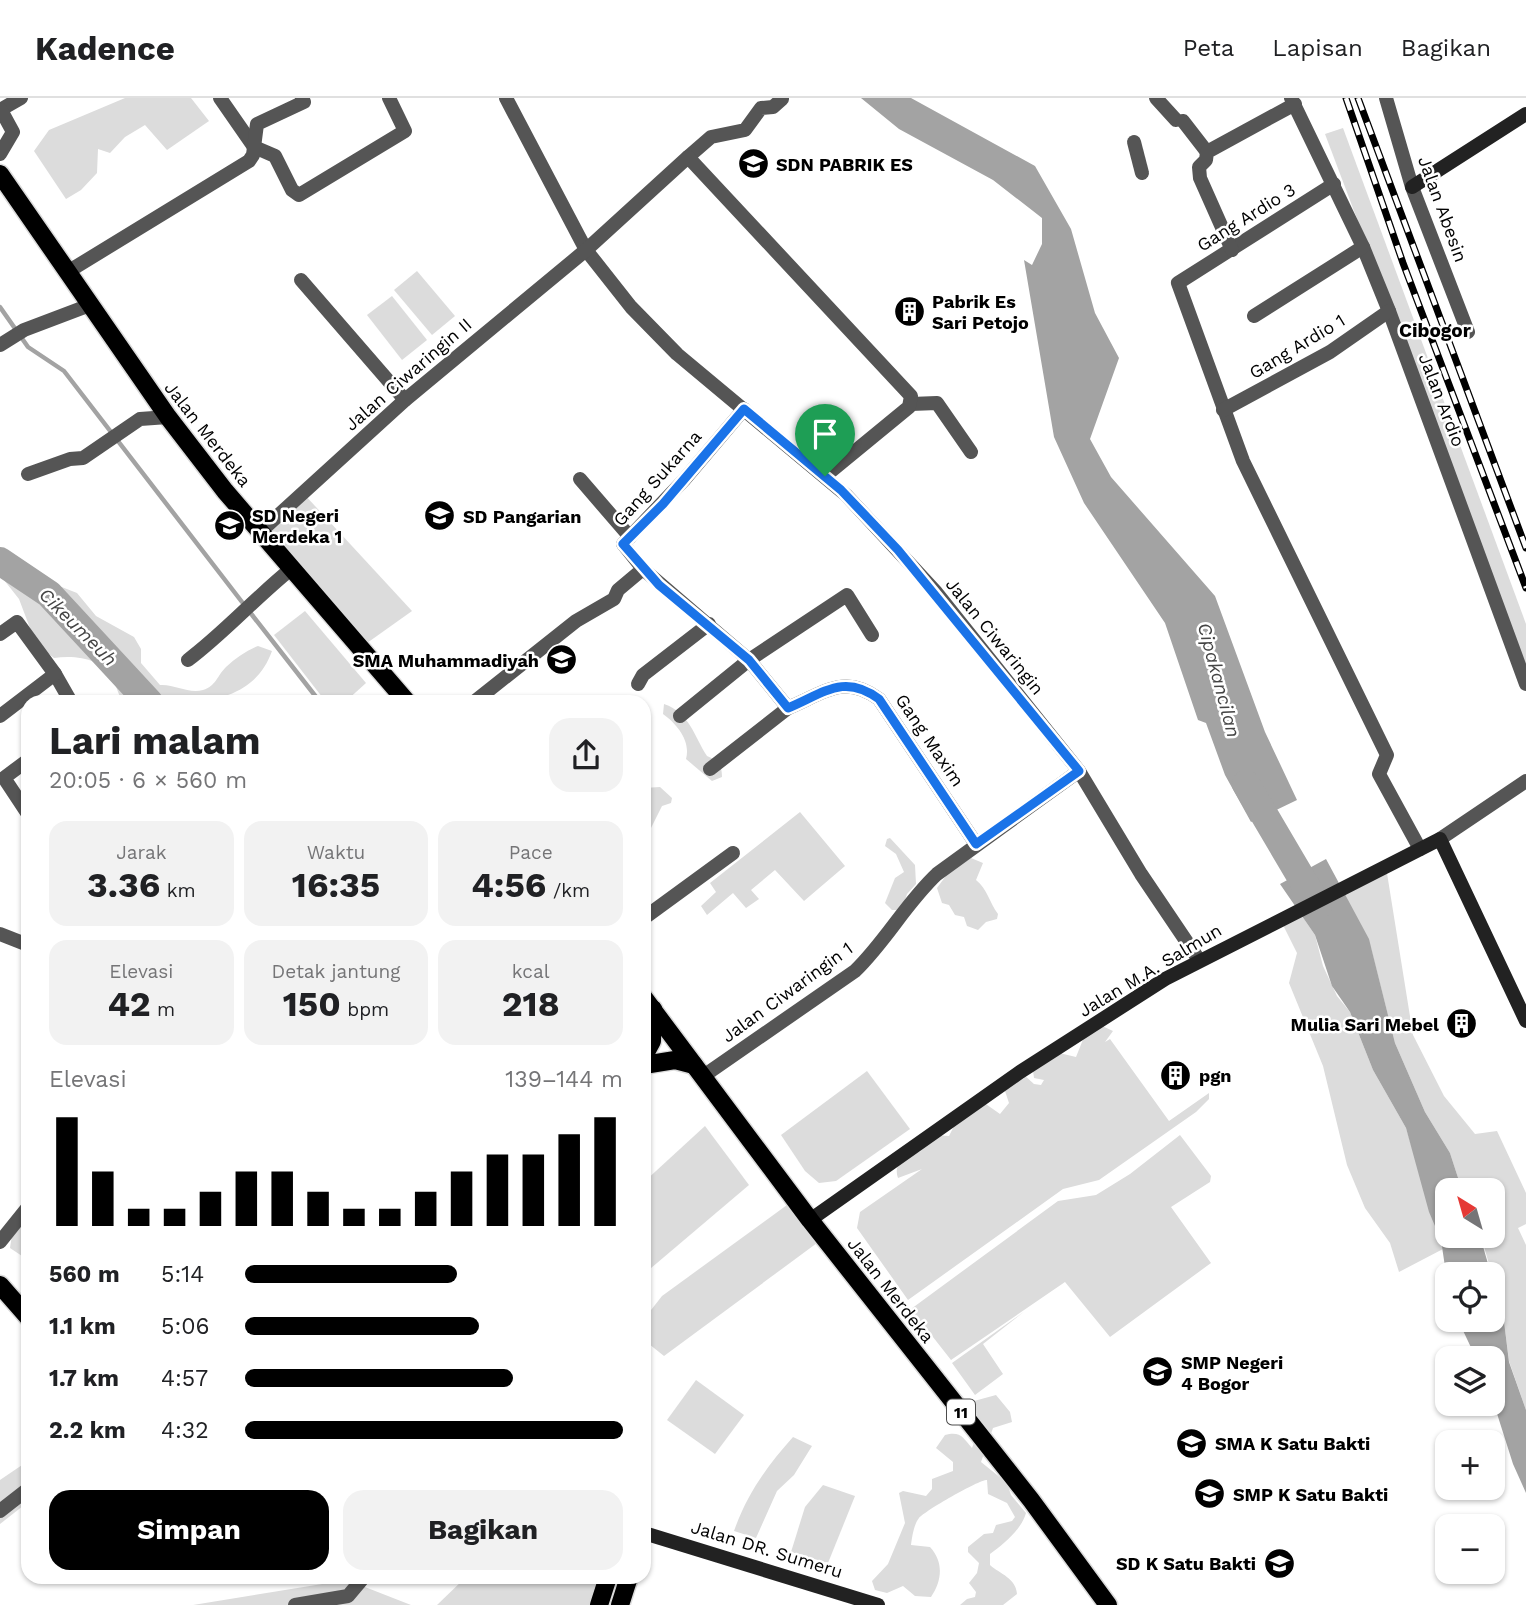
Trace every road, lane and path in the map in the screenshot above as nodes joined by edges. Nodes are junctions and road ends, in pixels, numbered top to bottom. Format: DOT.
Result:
graph roads {
  1 [pos="21,98"];
  2 [pos="220,98"];
  3 [pos="389,98"];
  4 [pos="1156,98"];
  5 [pos="1386,98"];
  6 [pos="306,99"];
  7 [pos="782,99"];
  8 [pos="511,100"];
  9 [pos="1293,101"];
  10 [pos="1,110"];
  11 [pos="1526,114"];
  12 [pos="1134,142"];
  13 [pos="254,147"];
  14 [pos="1207,152"];
  15 [pos="0,154"];
  16 [pos="688,157"];
  17 [pos="1142,173"];
  18 [pos="0,174"];
  19 [pos="1334,184"];
  20 [pos="1412,187"];
  21 [pos="1363,247"];
  22 [pos="586,250"];
  23 [pos="1232,250"];
  24 [pos="69,271"];
  25 [pos="301,280"];
  26 [pos="90,305"];
  27 [pos="1389,311"];
  28 [pos="1254,316"];
  29 [pos="1468,332"];
  30 [pos="5,342"];
  31 [pos="405,400"];
  32 [pos="911,404"];
  33 [pos="744,409"];
  34 [pos="1223,410"];
  35 [pos="168,417"];
  36 [pos="971,452"];
  37 [pos="29,474"];
  38 [pos="825,476"];
  39 [pos="580,479"];
  40 [pos="260,532"];
  41 [pos="630,537"];
  42 [pos="291,569"];
  43 [pos="643,569"];
  44 [pos="709,624"];
  45 [pos="0,634"];
  46 [pos="872,635"];
  47 [pos="188,660"];
  48 [pos="749,660"];
  49 [pos="55,674"];
  50 [pos="638,684"];
  51 [pos="1526,684"];
  52 [pos="28,695"];
  53 [pos="67,695"];
  54 [pos="401,695"];
  55 [pos="483,695"];
  56 [pos="21,700"];
  57 [pos="788,708"];
  58 [pos="0,716"];
  59 [pos="680,716"];
  60 [pos="21,765"];
  61 [pos="710,769"];
  62 [pos="1079,771"];
  63 [pos="1526,781"];
  64 [pos="4,791"];
  65 [pos="21,807"];
  66 [pos="1440,839"];
  67 [pos="976,844"];
  68 [pos="1420,849"];
  69 [pos="733,853"];
  70 [pos="651,913"];
  71 [pos="0,934"];
  72 [pos="21,942"];
  73 [pos="1199,960"];
  74 [pos="651,1008"];
  75 [pos="1526,1021"];
  76 [pos="651,1064"];
  77 [pos="698,1071"];
  78 [pos="21,1216"];
  79 [pos="810,1220"];
  80 [pos="0,1242"];
  81 [pos="0,1285"];
  82 [pos="21,1310"];
  83 [pos="21,1494"];
  84 [pos="0,1511"];
  85 [pos="651,1535"];
  86 [pos="359,1584"];
  87 [pos="606,1584"];
  88 [pos="627,1584"];
  89 [pos="349,1600"];
  90 [pos="295,1605"];
  91 [pos="599,1605"];
  92 [pos="620,1605"];
  93 [pos="878,1605"];
  94 [pos="1108,1605"];
  1 -- 10 [label="street"];
  2 -- 13 [label="street"];
  3 -- 13 [label="street"];
  4 -- 14 [label="street"];
  5 -- 20 [label="street, Jalan Abesin"];
  6 -- 13 [label="street"];
  7 -- 16 [label="street, Jalan Ciwaringin II"];
  8 -- 22 [label="street"];
  9 -- 14 [label="street"];
  9 -- 19 [label="street, Jalan Ardio"];
  10 -- 15 [label="street"];
  11 -- 20 [label="street"];
  12 -- 17 [label="street"];
  13 -- 24 [label="street"];
  14 -- 23 [label="street"];
  16 -- 22 [label="street, Jalan Ciwaringin II"];
  16 -- 32 [label="street"];
  18 -- 24 [label="main road, Jalan Merdeka"];
  19 -- 21 [label="street, Jalan Ardio"];
  19 -- 23 [label="street, Gang Ardio 3"];
  20 -- 29 [label="street, Jalan Abesin"];
  21 -- 27 [label="street, Jalan Ardio"];
  21 -- 28 [label="street"];
  22 -- 31 [label="street, Jalan Ciwaringin II"];
  22 -- 33 [label="street, Jalan Ciwaringin"];
  23 -- 34 [label="street, Gang Ardio 3"];
  24 -- 26 [label="main road, Jalan Merdeka"];
  25 -- 31 [label="street"];
  26 -- 30 [label="street"];
  26 -- 35 [label="main road, Jalan Merdeka"];
  27 -- 34 [label="street, Gang Ardio 1"];
  27 -- 51 [label="street, Jalan Ardio"];
  31 -- 40 [label="street, Jalan Ciwaringin II"];
  32 -- 36 [label="street"];
  32 -- 38 [label="street"];
  33 -- 38 [label="street, Jalan Ciwaringin"];
  33 -- 41 [label="street, Gang Sukarna"];
  34 -- 68 [label="street"];
  35 -- 37 [label="street"];
  35 -- 40 [label="main road, Jalan Merdeka"];
  38 -- 62 [label="street, Jalan Ciwaringin"];
  39 -- 41 [label="street"];
  40 -- 42 [label="main road, Jalan Merdeka"];
  41 -- 43 [label="street, Gang Sukarna"];
  42 -- 47 [label="street"];
  42 -- 54 [label="main road, Jalan Merdeka"];
  43 -- 44 [label="street"];
  43 -- 55 [label="street"];
  44 -- 48 [label="street"];
  44 -- 50 [label="street"];
  45 -- 49 [label="street"];
  46 -- 48 [label="street"];
  48 -- 57 [label="street"];
  48 -- 59 [label="street"];
  49 -- 52 [label="street"];
  49 -- 53 [label="street"];
  56 -- 58 [label="street"];
  57 -- 61 [label="street, Gang Maxim"];
  57 -- 67 [label="street, Gang Maxim"];
  60 -- 64 [label="street"];
  62 -- 67 [label="street, Jalan Ciwaringin 1"];
  62 -- 73 [label="street, Jalan Ciwaringin"];
  63 -- 66 [label="street, Jalan M.A. Salmun"];
  64 -- 65 [label="street"];
  66 -- 68 [label="street, Jalan M.A. Salmun"];
  66 -- 75 [label="street"];
  67 -- 77 [label="street, Jalan Ciwaringin 1"];
  68 -- 73 [label="street, Jalan M.A. Salmun"];
  69 -- 70 [label="street"];
  71 -- 72 [label="street"];
  73 -- 79 [label="street, Jalan M.A. Salmun"];
  74 -- 77 [label="main road, Jalan Merdeka"];
  76 -- 77 [label="main road"];
  77 -- 79 [label="main road, Jalan Merdeka / 11"];
  78 -- 80 [label="street"];
  79 -- 94 [label="main road, Jalan Merdeka / 11"];
  81 -- 82 [label="main road"];
  83 -- 84 [label="street"];
  85 -- 93 [label="street, Jalan DR. Sumeru"];
  86 -- 89 [label="street"];
  87 -- 91 [label="main road"];
  88 -- 92 [label="main road"];
  89 -- 90 [label="street"];
}
